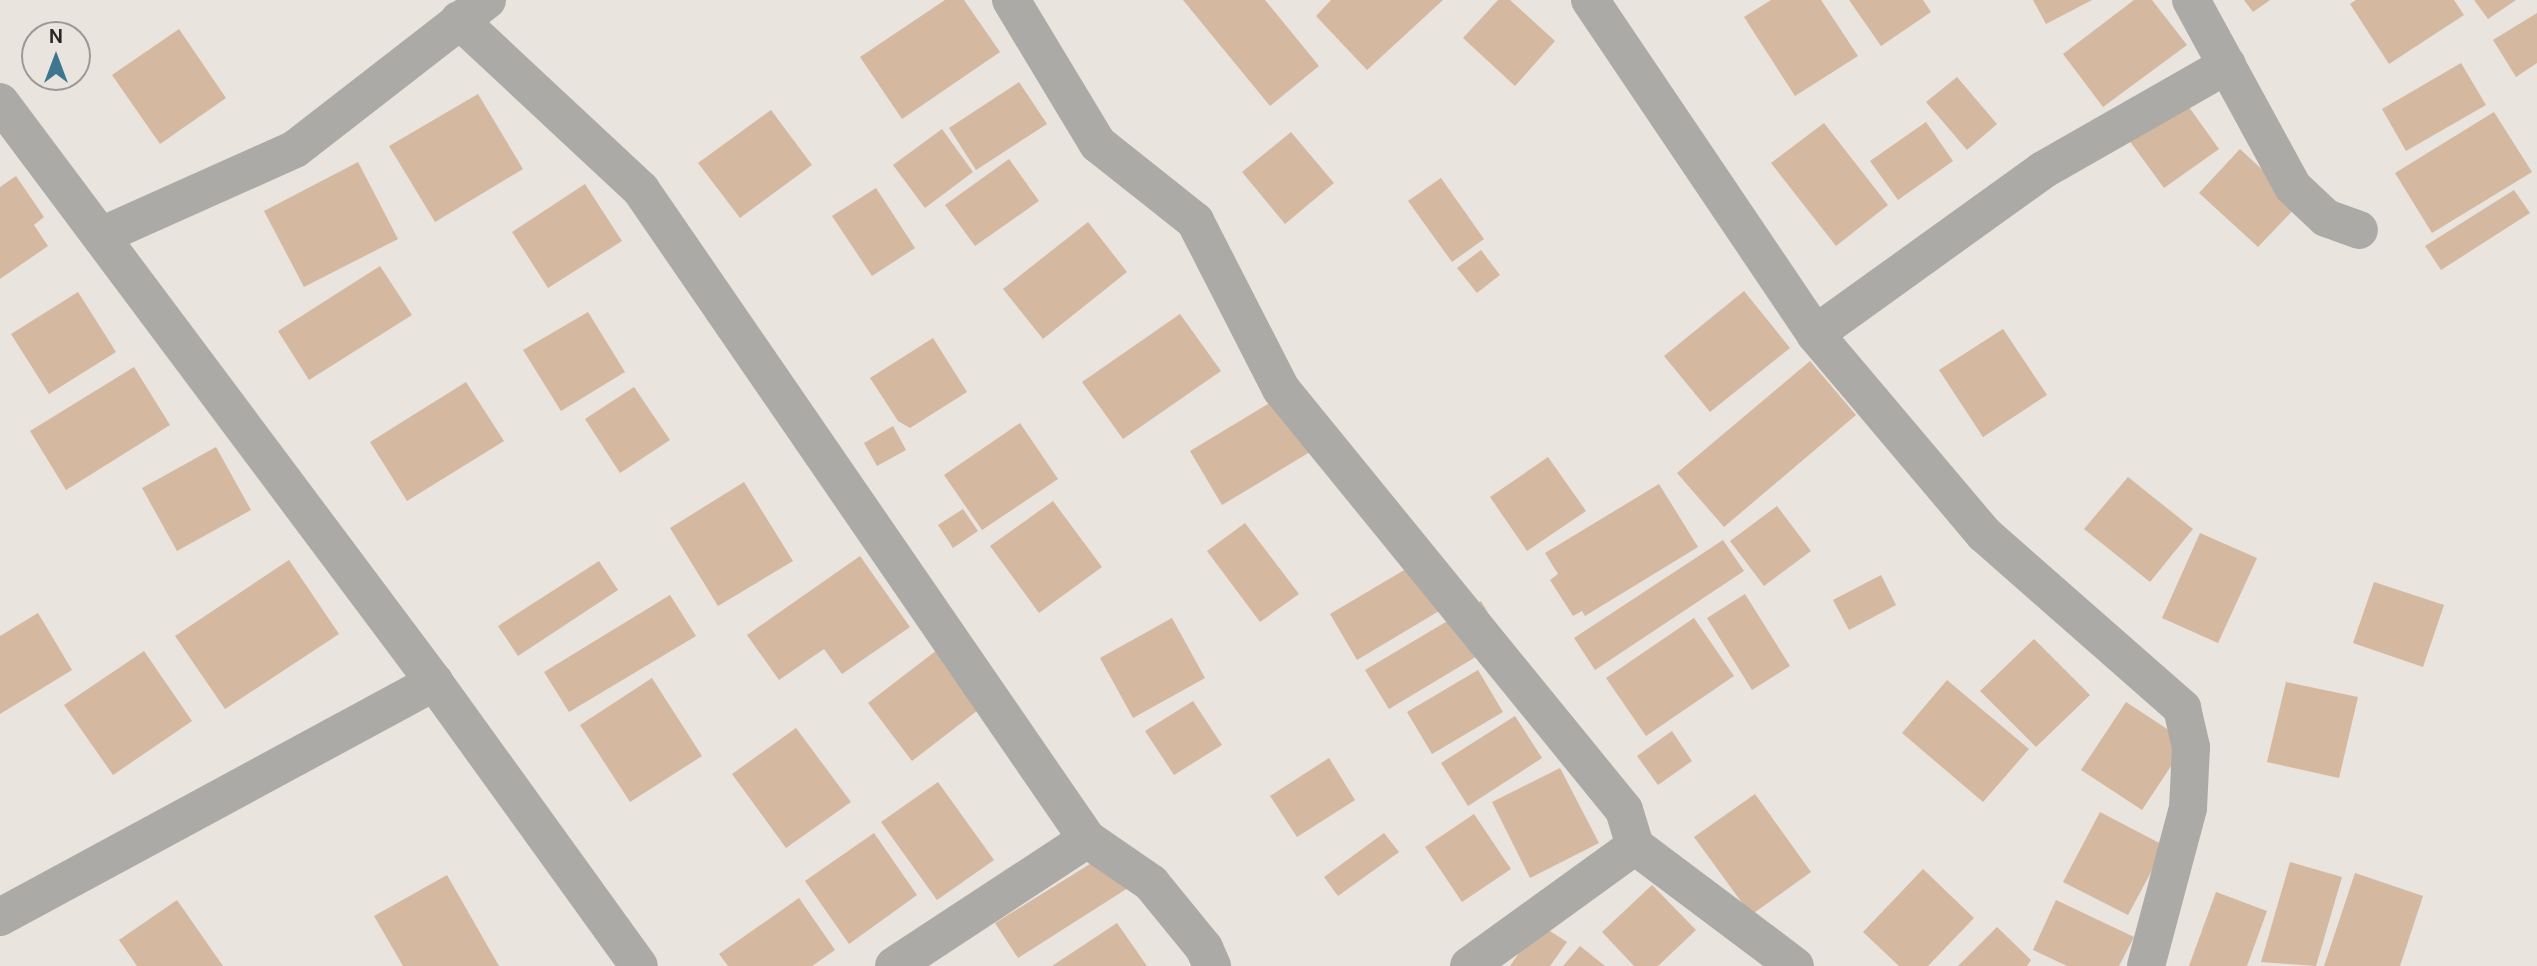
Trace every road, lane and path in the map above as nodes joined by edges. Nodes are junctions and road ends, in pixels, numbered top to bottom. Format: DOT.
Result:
graph roads {
  1 [pos="1011,0"];
  2 [pos="1590,0"];
  3 [pos="2191,0"];
  4 [pos="472,10"];
  5 [pos="2227,65"];
  6 [pos="0,102"];
  7 [pos="2359,230"];
  8 [pos="103,235"];
  9 [pos="1815,334"];
  10 [pos="434,682"];
  11 [pos="1087,839"];
  12 [pos="1635,846"];
  13 [pos="0,916"];
  14 [pos="639,966"];
  15 [pos="894,966"];
  16 [pos="1212,966"];
  17 [pos="1469,966"];
  18 [pos="1795,966"];
  19 [pos="2146,966"];
  1 -- 12 [label="street"];
  2 -- 9 [label="street"];
  3 -- 5 [label="street"];
  4 -- 8 [label="street"];
  4 -- 11 [label="street"];
  5 -- 7 [label="street"];
  5 -- 9 [label="street"];
  6 -- 8 [label="street"];
  8 -- 10 [label="street"];
  9 -- 19 [label="street"];
  10 -- 13 [label="street"];
  10 -- 14 [label="street"];
  11 -- 15 [label="street"];
  11 -- 16 [label="street"];
  12 -- 17 [label="street"];
  12 -- 18 [label="street"];
}
